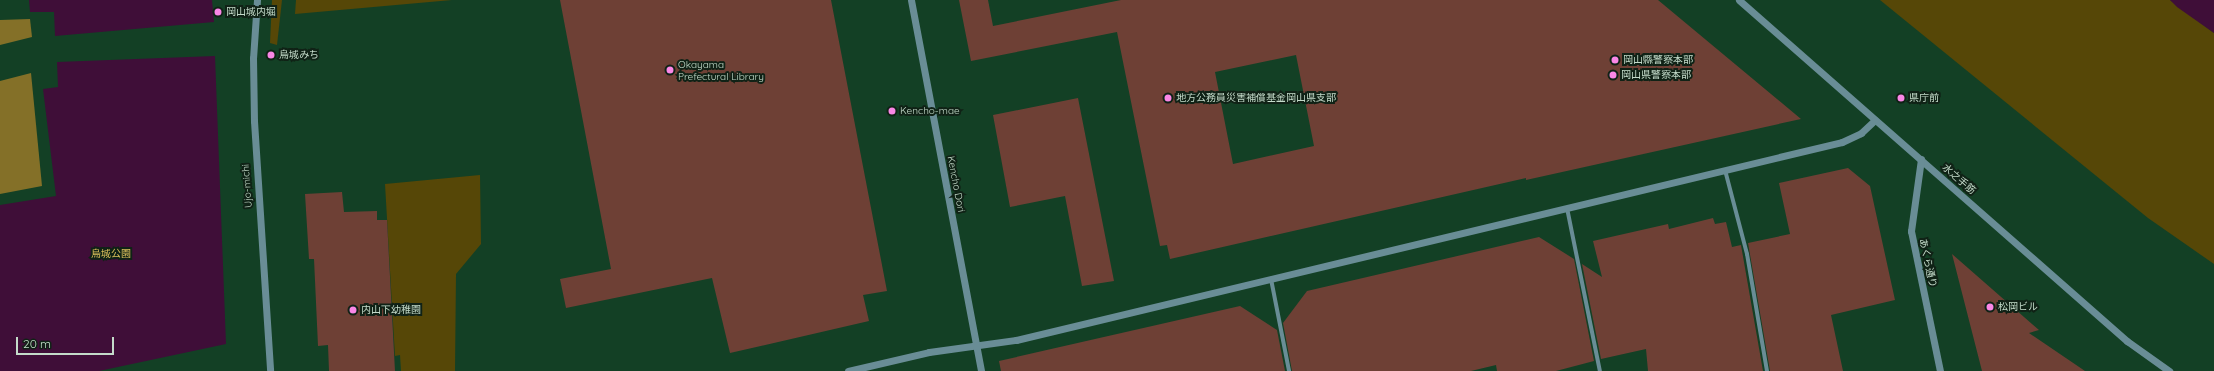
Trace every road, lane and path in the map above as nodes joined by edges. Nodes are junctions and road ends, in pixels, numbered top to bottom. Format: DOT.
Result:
graph roads {
  1 [pos="257,0"];
  2 [pos="911,0"];
  3 [pos="1738,0"];
  4 [pos="1875,120"];
  5 [pos="1921,159"];
  6 [pos="1725,170"];
  7 [pos="1567,208"];
  8 [pos="1271,278"];
  9 [pos="976,346"];
  10 [pos="270,371"];
  11 [pos="848,371"];
  12 [pos="981,371"];
  13 [pos="1289,371"];
  14 [pos="1600,371"];
  15 [pos="1767,371"];
  16 [pos="1940,371"];
  17 [pos="2169,371"];
  1 -- 10 [label="street, Ujo-michi"];
  2 -- 9 [label="street, Kencho Dori"];
  3 -- 4 [label="street, 水之手筋"];
  4 -- 5 [label="street, 水之手筋"];
  4 -- 6 [label="street"];
  5 -- 16 [label="street, あくら通り"];
  5 -- 17 [label="street, 水之手筋"];
  6 -- 7 [label="street"];
  6 -- 15 [label="street"];
  7 -- 8 [label="street"];
  7 -- 14 [label="street"];
  8 -- 9 [label="street"];
  8 -- 13 [label="street"];
  9 -- 11 [label="street"];
  9 -- 12 [label="street, Kencho Dori"];
}
